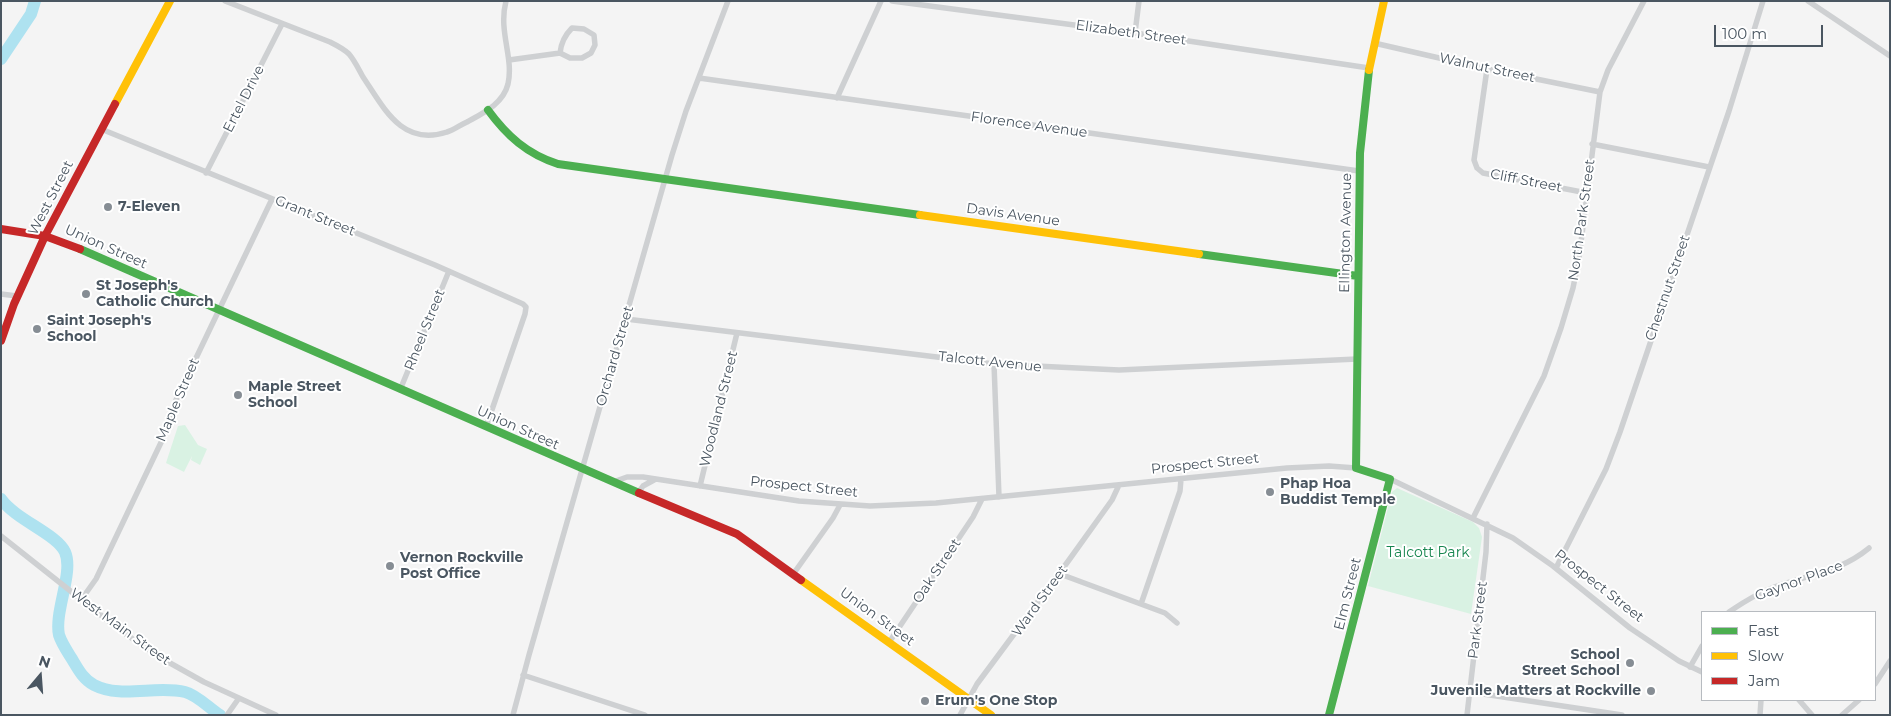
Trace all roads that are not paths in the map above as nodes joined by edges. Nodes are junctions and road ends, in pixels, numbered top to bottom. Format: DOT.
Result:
graph roads {
  1 [pos="170,1"];
  2 [pos="225,1"];
  3 [pos="506,1"];
  4 [pos="728,1"];
  5 [pos="880,1"];
  6 [pos="892,1"];
  7 [pos="1139,1"];
  8 [pos="1384,1"];
  9 [pos="1644,1"];
  10 [pos="1763,1"];
  11 [pos="1808,1"];
  12 [pos="282,24"];
  13 [pos="1134,33"];
  14 [pos="1374,43"];
  15 [pos="560,53"];
  16 [pos="1890,56"];
  17 [pos="508,60"];
  18 [pos="1369,68"];
  19 [pos="1487,69"];
  20 [pos="699,78"];
  21 [pos="1600,92"];
  22 [pos="837,98"];
  23 [pos="488,110"];
  24 [pos="101,129"];
  25 [pos="1592,144"];
  26 [pos="1709,167"];
  27 [pos="1359,171"];
  28 [pos="206,173"];
  29 [pos="665,180"];
  30 [pos="1587,193"];
  31 [pos="272,199"];
  32 [pos="1,229"];
  33 [pos="45,236"];
  34 [pos="450,271"];
  35 [pos="1358,276"];
  36 [pos="1,294"];
  37 [pos="17,296"];
  38 [pos="219,311"];
  39 [pos="626,319"];
  40 [pos="738,332"];
  41 [pos="1,341"];
  42 [pos="1357,359"];
  43 [pos="994,364"];
  44 [pos="400,390"];
  45 [pos="486,427"];
  46 [pos="1356,468"];
  47 [pos="583,470"];
  48 [pos="1182,479"];
  49 [pos="1390,479"];
  50 [pos="654,480"];
  51 [pos="612,482"];
  52 [pos="700,486"];
  53 [pos="1119,486"];
  54 [pos="638,493"];
  55 [pos="999,497"];
  56 [pos="982,498"];
  57 [pos="840,505"];
  58 [pos="1472,518"];
  59 [pos="1487,524"];
  60 [pos="1,536"];
  61 [pos="1868,548"];
  62 [pos="1556,568"];
  63 [pos="794,573"];
  64 [pos="1060,574"];
  65 [pos="81,600"];
  66 [pos="1141,604"];
  67 [pos="1730,611"];
  68 [pos="1176,623"];
  69 [pos="890,642"];
  70 [pos="1701,648"];
  71 [pos="1890,661"];
  72 [pos="1690,667"];
  73 [pos="1701,672"];
  74 [pos="523,676"];
  75 [pos="1876,682"];
  76 [pos="1470,692"];
  77 [pos="239,698"];
  78 [pos="969,699"];
  79 [pos="1761,701"];
  80 [pos="1800,701"];
  81 [pos="1858,701"];
  82 [pos="228,713"];
  83 [pos="276,715"];
  84 [pos="513,715"];
  85 [pos="645,715"];
  86 [pos="960,715"];
  87 [pos="991,715"];
  88 [pos="1329,715"];
  89 [pos="1467,715"];
  90 [pos="1622,715"];
  91 [pos="1760,715"];
  92 [pos="1812,715"];
  93 [pos="1842,715"];
  1 -- 24 [label="street, West Street"];
  2 -- 12 [label="street"];
  3 -- 17 [label="street"];
  4 -- 20 [label="street, Orchard Street"];
  5 -- 22 [label="street"];
  6 -- 13 [label="street, Elizabeth Street"];
  7 -- 13 [label="street"];
  8 -- 14 [label="street, Ellington Avenue"];
  9 -- 21 [label="street, North Park Street"];
  10 -- 26 [label="street, Chestnut Street"];
  11 -- 16 [label="street"];
  12 -- 23 [label="street"];
  12 -- 28 [label="street, Ertel Drive"];
  13 -- 18 [label="street, Elizabeth Street"];
  14 -- 18 [label="street, Ellington Avenue"];
  14 -- 19 [label="street, Walnut Street"];
  15 -- 15 [label="street"];
  15 -- 17 [label="street"];
  17 -- 23 [label="street"];
  18 -- 27 [label="street, Ellington Avenue"];
  19 -- 21 [label="street, Walnut Street"];
  19 -- 30 [label="street, Cliff Street"];
  20 -- 22 [label="street, Florence Avenue"];
  20 -- 29 [label="street, Orchard Street"];
  21 -- 25 [label="street, North Park Street"];
  22 -- 27 [label="street, Florence Avenue"];
  23 -- 29 [label="street, Davis Avenue"];
  24 -- 28 [label="street, Grant Street"];
  24 -- 33 [label="street, West Street"];
  25 -- 26 [label="street"];
  25 -- 30 [label="street, North Park Street"];
  26 -- 62 [label="street, Chestnut Street"];
  27 -- 35 [label="street, Ellington Avenue"];
  28 -- 31 [label="street, Grant Street"];
  29 -- 35 [label="street, Davis Avenue"];
  29 -- 39 [label="street, Orchard Street"];
  30 -- 58 [label="street, North Park Street"];
  31 -- 34 [label="street, Grant Street"];
  31 -- 38 [label="street, Maple Street"];
  32 -- 33 [label="street, Union Street"];
  33 -- 37 [label="street, West Street"];
  33 -- 38 [label="street, Union Street"];
  34 -- 44 [label="street, Rheel Street"];
  34 -- 45 [label="street, Grant Street"];
  35 -- 42 [label="street, Ellington Avenue"];
  36 -- 37 [label="street"];
  37 -- 41 [label="street, West Street"];
  38 -- 44 [label="street, Union Street"];
  38 -- 65 [label="street, Maple Street"];
  39 -- 40 [label="street, Talcott Avenue"];
  39 -- 47 [label="street, Orchard Street"];
  40 -- 43 [label="street, Talcott Avenue"];
  40 -- 52 [label="street, Woodland Street"];
  42 -- 43 [label="street, Talcott Avenue"];
  42 -- 46 [label="street, Ellington Avenue"];
  43 -- 55 [label="street"];
  44 -- 45 [label="street, Union Street"];
  45 -- 47 [label="street, Union Street"];
  46 -- 48 [label="street, Prospect Street"];
  46 -- 49 [label="street, Prospect Street"];
  47 -- 51 [label="street, Union Street"];
  47 -- 74 [label="street, Orchard Street"];
  48 -- 53 [label="street, Prospect Street"];
  48 -- 66 [label="street"];
  49 -- 58 [label="street, Prospect Street"];
  49 -- 88 [label="street, Elm Street"];
  50 -- 51 [label="street, Prospect Street"];
  50 -- 52 [label="street, Prospect Street"];
  50 -- 54 [label="street"];
  51 -- 54 [label="street, Union Street"];
  52 -- 57 [label="street, Prospect Street"];
  53 -- 55 [label="street, Prospect Street"];
  53 -- 64 [label="street, Ward Street"];
  54 -- 63 [label="street, Union Street"];
  55 -- 56 [label="street, Prospect Street"];
  56 -- 57 [label="street, Prospect Street"];
  56 -- 69 [label="street, Oak Street"];
  57 -- 63 [label="street"];
  58 -- 59 [label="street, Prospect Street"];
  59 -- 62 [label="street, Prospect Street"];
  59 -- 76 [label="street, Park Street"];
  60 -- 65 [label="street, West Main Street"];
  61 -- 67 [label="street, Gaynor Place"];
  62 -- 72 [label="street, Prospect Street"];
  63 -- 69 [label="street, Union Street"];
  64 -- 66 [label="street"];
  64 -- 78 [label="street, Ward Street"];
  65 -- 77 [label="street, West Main Street"];
  66 -- 68 [label="street"];
  69 -- 78 [label="street, Union Street"];
  70 -- 72 [label="street"];
  71 -- 75 [label="street"];
  72 -- 73 [label="street, Prospect Street"];
  74 -- 84 [label="street, Orchard Street"];
  74 -- 85 [label="street"];
  76 -- 89 [label="street, Park Street"];
  76 -- 90 [label="street"];
  77 -- 82 [label="street"];
  77 -- 83 [label="street, West Main Street"];
  78 -- 86 [label="street, Ward Street"];
  78 -- 87 [label="street, Union Street"];
  79 -- 91 [label="street"];
  80 -- 92 [label="street"];
  81 -- 93 [label="street"];
}
